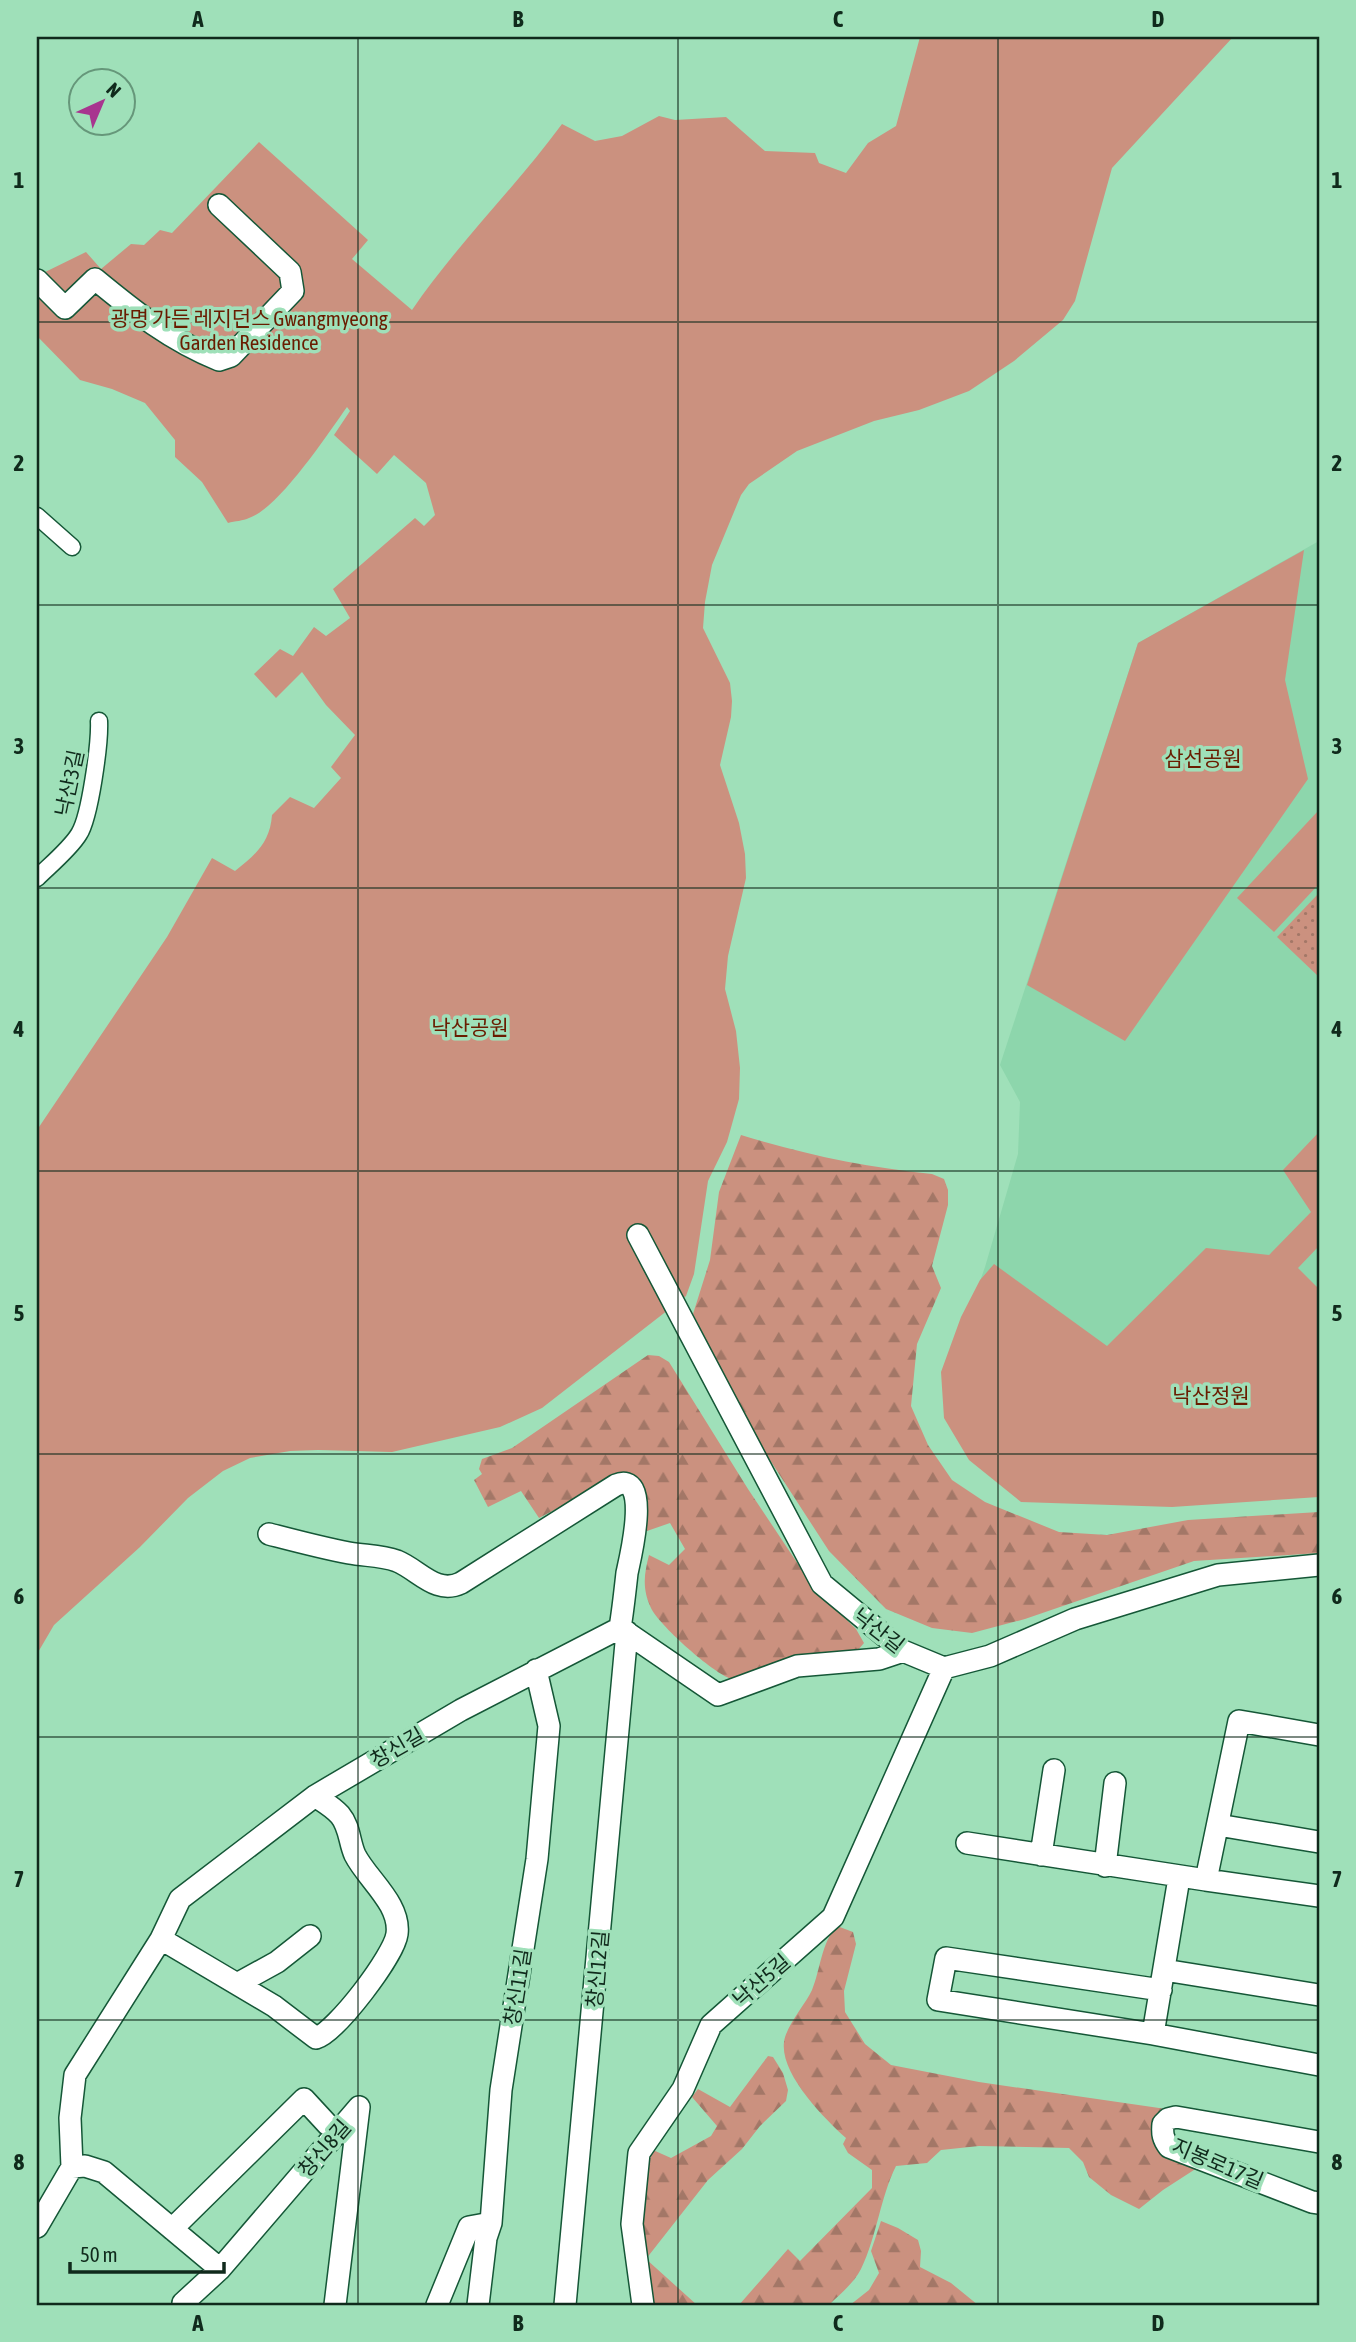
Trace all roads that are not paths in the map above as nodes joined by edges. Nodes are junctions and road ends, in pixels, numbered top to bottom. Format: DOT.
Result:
graph roads {
  1 [pos="219,205"];
  2 [pos="37,280"];
  3 [pos="37,516"];
  4 [pos="72,547"];
  5 [pos="99,721"];
  6 [pos="37,878"];
  7 [pos="638,1235"];
  8 [pos="269,1534"];
  9 [pos="1319,1565"];
  10 [pos="624,1630"];
  11 [pos="903,1651"];
  12 [pos="944,1668"];
  13 [pos="536,1670"];
  14 [pos="1319,1735"];
  15 [pos="1054,1770"];
  16 [pos="1115,1783"];
  17 [pos="314,1796"];
  18 [pos="1218,1825"];
  19 [pos="1319,1842"];
  20 [pos="967,1843"];
  21 [pos="1041,1855"];
  22 [pos="1105,1866"];
  23 [pos="1179,1878"];
  24 [pos="1206,1880"];
  25 [pos="1319,1896"];
  26 [pos="310,1936"];
  27 [pos="162,1939"];
  28 [pos="1162,1980"];
  29 [pos="237,1984"];
  30 [pos="1319,1995"];
  31 [pos="1153,2034"];
  32 [pos="1319,2065"];
  33 [pos="328,2125"];
  34 [pos="1319,2142"];
  35 [pos="72,2167"];
  36 [pos="1319,2203"];
  37 [pos="491,2223"];
  38 [pos="37,2227"];
  39 [pos="172,2229"];
  40 [pos="220,2269"];
  41 [pos="185,2305"];
  42 [pos="335,2305"];
  43 [pos="437,2305"];
  44 [pos="478,2305"];
  45 [pos="565,2305"];
  46 [pos="643,2305"];
  1 -- 2 [label="street"];
  3 -- 4 [label="street"];
  5 -- 6 [label="street, 낙산3길"];
  7 -- 11 [label="street, 낙산길"];
  8 -- 10 [label="street, 창신12길"];
  9 -- 12 [label="street"];
  10 -- 11 [label="street"];
  10 -- 13 [label="street, 창신길"];
  10 -- 45 [label="street, 창신12길"];
  11 -- 12 [label="street, 낙산길"];
  12 -- 46 [label="street, 낙산5길"];
  13 -- 17 [label="street, 창신길"];
  13 -- 37 [label="street, 창신11길"];
  14 -- 18 [label="street"];
  15 -- 21 [label="street"];
  16 -- 22 [label="street"];
  17 -- 27 [label="street, 창신길"];
  17 -- 29 [label="street"];
  18 -- 19 [label="street"];
  18 -- 24 [label="street"];
  20 -- 21 [label="street"];
  21 -- 22 [label="street"];
  22 -- 23 [label="street"];
  23 -- 24 [label="street"];
  23 -- 28 [label="street"];
  24 -- 25 [label="street"];
  26 -- 29 [label="street"];
  27 -- 29 [label="street"];
  27 -- 35 [label="street, 창신길"];
  28 -- 30 [label="street"];
  28 -- 31 [label="street"];
  28 -- 31 [label="street"];
  31 -- 32 [label="street"];
  33 -- 39 [label="street"];
  34 -- 36 [label="street, 지봉로17길"];
  35 -- 38 [label="street"];
  35 -- 39 [label="street"];
  37 -- 43 [label="street"];
  37 -- 44 [label="street, 창신11길"];
  39 -- 40 [label="street"];
  40 -- 41 [label="street, 창신8길"];
  40 -- 42 [label="street, 창신8길"];
}
